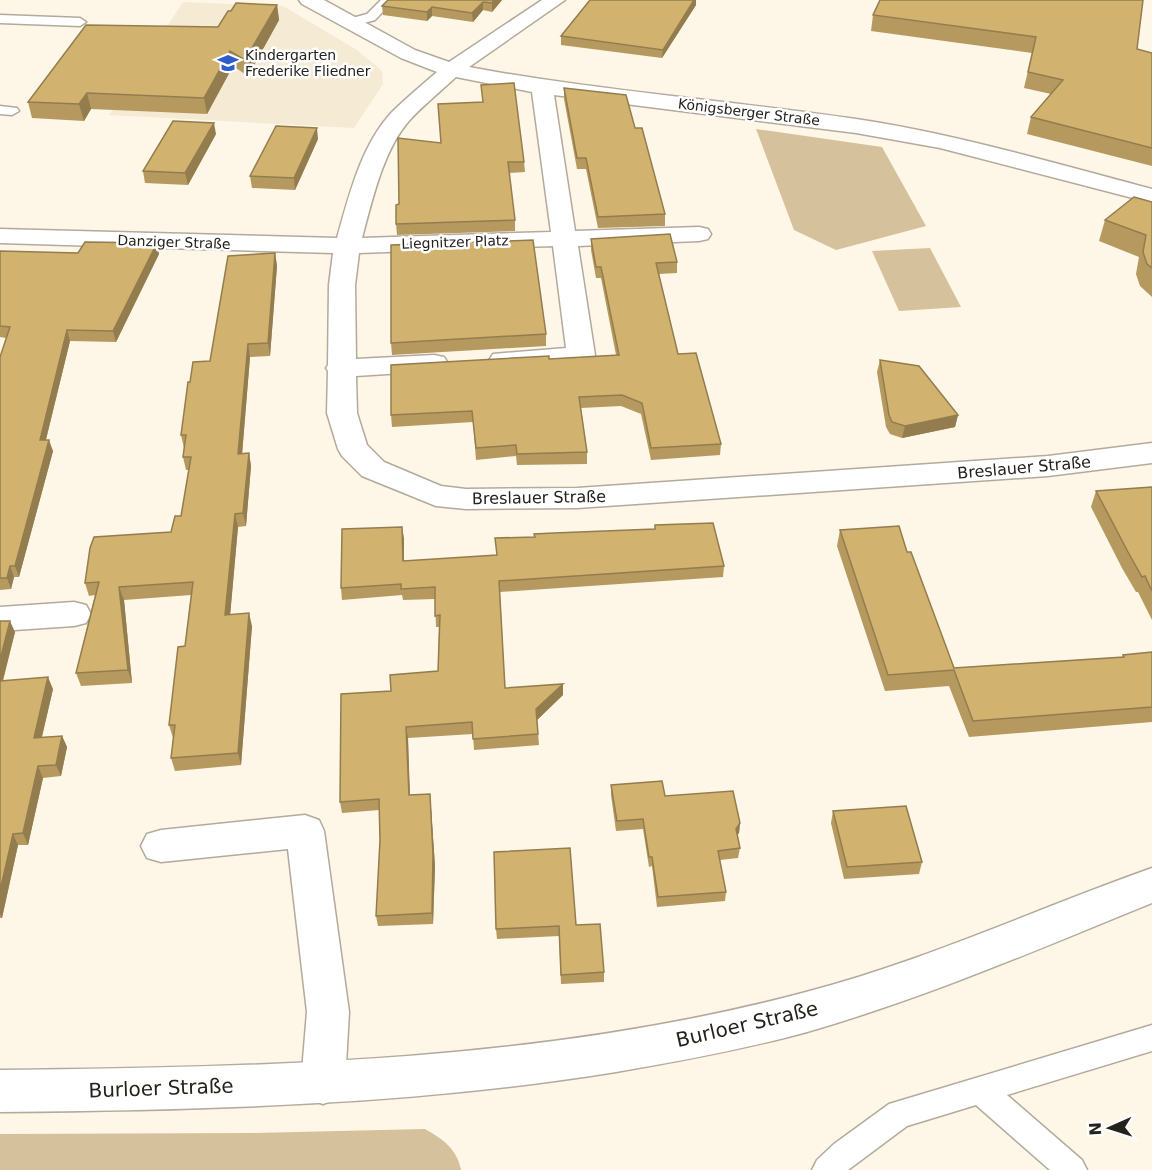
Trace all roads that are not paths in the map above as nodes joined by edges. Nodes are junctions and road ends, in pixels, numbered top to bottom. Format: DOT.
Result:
graph roads {
  1 [pos="309,0"];
  2 [pos="388,0"];
  3 [pos="555,0"];
  4 [pos="0,19"];
  5 [pos="80,22"];
  6 [pos="350,23"];
  7 [pos="451,70"];
  8 [pos="542,87"];
  9 [pos="1152,196"];
  10 [pos="699,234"];
  11 [pos="0,236"];
  12 [pos="563,238"];
  13 [pos="347,246"];
  14 [pos="340,368"];
  15 [pos="1152,453"];
  16 [pos="74,614"];
  17 [pos="0,619"];
  18 [pos="161,846"];
  19 [pos="1152,885"];
  20 [pos="1152,1038"];
  21 [pos="322,1083"];
  22 [pos="980,1090"];
  23 [pos="0,1091"];
  24 [pos="827,1170"];
  25 [pos="1072,1170"];
  1 -- 6 [label="street, Königsberger Straße"];
  2 -- 6 [label="lane"];
  3 -- 7 [label="street, Breslauer Straße"];
  4 -- 5 [label="lane"];
  6 -- 7 [label="street, Königsberger Straße"];
  7 -- 8 [label="street, Königsberger Straße"];
  7 -- 13 [label="street, Breslauer Straße"];
  8 -- 9 [label="street, Königsberger Straße"];
  8 -- 12 [label="street"];
  10 -- 12 [label="street, Liegnitzer Platz"];
  11 -- 13 [label="street, Danziger Straße"];
  12 -- 13 [label="street, Liegnitzer Platz"];
  12 -- 14 [label="street"];
  13 -- 14 [label="street, Breslauer Straße"];
  14 -- 15 [label="street, Breslauer Straße"];
  16 -- 17 [label="street"];
  18 -- 21 [label="street"];
  19 -- 21 [label="street, Burloer Straße"];
  20 -- 22 [label="lane"];
  21 -- 23 [label="street, Burloer Straße"];
  22 -- 24 [label="lane"];
  22 -- 25 [label="lane"];
}
